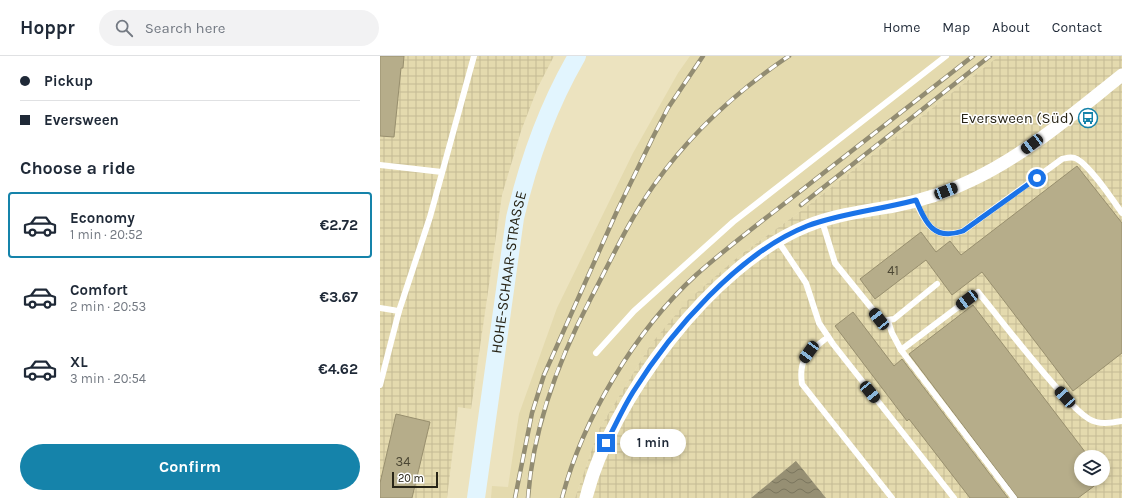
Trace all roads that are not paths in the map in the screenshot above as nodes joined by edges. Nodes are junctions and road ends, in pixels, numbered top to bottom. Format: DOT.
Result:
graph roads {
  1 [pos="474,56"];
  2 [pos="577,56"];
  3 [pos="946,56"];
  4 [pos="1121,78"];
  5 [pos="380,165"];
  6 [pos="442,172"];
  7 [pos="916,200"];
  8 [pos="1122,213"];
  9 [pos="822,221"];
  10 [pos="778,241"];
  11 [pos="937,284"];
  12 [pos="380,308"];
  13 [pos="399,311"];
  14 [pos="888,321"];
  15 [pos="828,337"];
  16 [pos="901,350"];
  17 [pos="596,353"];
  18 [pos="380,385"];
  19 [pos="1122,421"];
  20 [pos="476,498"];
  21 [pos="586,498"];
  22 [pos="892,498"];
  23 [pos="954,498"];
  24 [pos="1014,498"];
  1 -- 6 [label="lane"];
  2 -- 20 [label="main road, HOHE-SCHAAR-STRASSE"];
  3 -- 17 [label="lane"];
  4 -- 7 [label="street"];
  5 -- 6 [label="lane"];
  6 -- 13 [label="lane"];
  7 -- 8 [label="lane"];
  7 -- 9 [label="street"];
  9 -- 10 [label="street"];
  9 -- 14 [label="lane"];
  10 -- 15 [label="lane"];
  10 -- 21 [label="street"];
  11 -- 14 [label="lane"];
  12 -- 13 [label="lane"];
  13 -- 18 [label="lane"];
  14 -- 16 [label="lane"];
  15 -- 22 [label="lane"];
  15 -- 23 [label="lane"];
  16 -- 19 [label="lane"];
  16 -- 24 [label="lane"];
}
